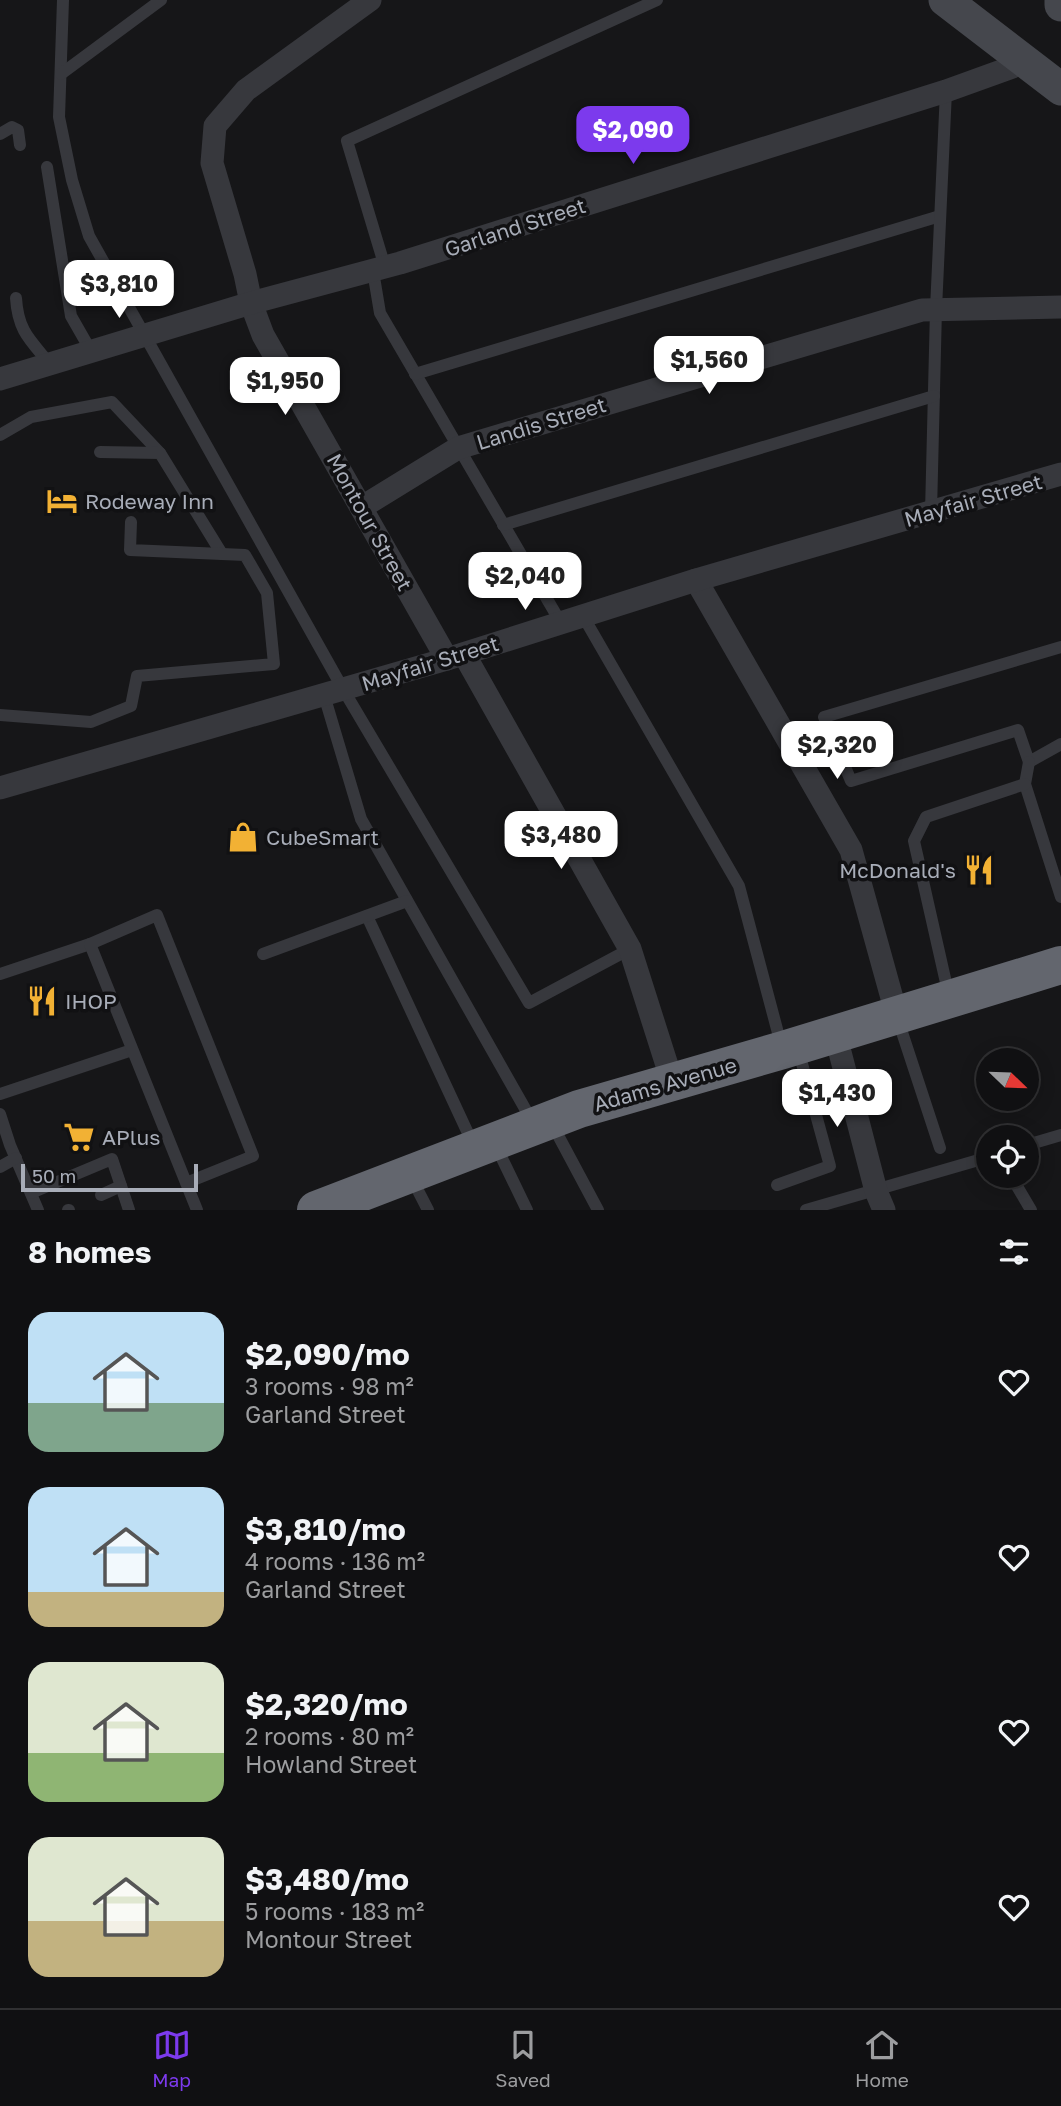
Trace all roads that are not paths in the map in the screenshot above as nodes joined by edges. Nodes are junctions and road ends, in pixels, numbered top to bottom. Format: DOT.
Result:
graph roads {
  1 [pos="63,0"];
  2 [pos="161,0"];
  3 [pos="370,0"];
  4 [pos="657,0"];
  5 [pos="945,0"];
  6 [pos="1026,62"];
  7 [pos="61,75"];
  8 [pos="1061,89"];
  9 [pos="946,91"];
  10 [pos="0,134"];
  11 [pos="20,145"];
  12 [pos="47,167"];
  13 [pos="940,216"];
  14 [pos="379,269"];
  15 [pos="16,298"];
  16 [pos="251,303"];
  17 [pos="1061,307"];
  18 [pos="936,309"];
  19 [pos="144,335"];
  20 [pos="91,351"];
  21 [pos="50,363"];
  22 [pos="415,374"];
  23 [pos="0,379"];
  24 [pos="934,396"];
  25 [pos="0,435"];
  26 [pos="458,447"];
  27 [pos="100,452"];
  28 [pos="160,453"];
  29 [pos="1061,474"];
  30 [pos="362,507"];
  31 [pos="931,512"];
  32 [pos="131,522"];
  33 [pos="503,525"];
  34 [pos="222,554"];
  35 [pos="696,580"];
  36 [pos="583,616"];
  37 [pos="561,623"];
  38 [pos="1061,647"];
  39 [pos="455,657"];
  40 [pos="334,692"];
  41 [pos="0,715"];
  42 [pos="1061,744"];
  43 [pos="1029,762"];
  44 [pos="1025,784"];
  45 [pos="0,788"];
  46 [pos="1061,897"];
  47 [pos="407,901"];
  48 [pos="367,916"];
  49 [pos="90,944"];
  50 [pos="630,949"];
  51 [pos="263,954"];
  52 [pos="1061,965"];
  53 [pos="0,974"];
  54 [pos="950,1000"];
  55 [pos="897,1016"];
  56 [pos="835,1033"];
  57 [pos="790,1048"];
  58 [pos="132,1050"];
  59 [pos="672,1082"];
  60 [pos="0,1094"];
  61 [pos="0,1114"];
  62 [pos="542,1122"];
  63 [pos="1061,1135"];
  64 [pos="1039,1141"];
  65 [pos="484,1144"];
  66 [pos="940,1148"];
  67 [pos="16,1158"];
  68 [pos="976,1162"];
  69 [pos="0,1167"];
  70 [pos="409,1174"];
  71 [pos="186,1183"];
  72 [pos="777,1185"];
  73 [pos="121,1186"];
  74 [pos="1018,1188"];
  75 [pos="31,1193"];
  76 [pos="102,1195"];
  77 [pos="880,1200"];
  78 [pos="38,1210"];
  79 [pos="129,1210"];
  80 [pos="197,1210"];
  81 [pos="316,1210"];
  82 [pos="428,1210"];
  83 [pos="527,1210"];
  84 [pos="598,1210"];
  85 [pos="806,1210"];
  86 [pos="1031,1210"];
  1 -- 7 [label="lane"];
  2 -- 7 [label="lane"];
  3 -- 16 [label="street, Montour Street"];
  4 -- 14 [label="lane"];
  5 -- 6 [label="street"];
  6 -- 8 [label="street"];
  6 -- 9 [label="street, Garland Street"];
  7 -- 19 [label="lane"];
  9 -- 13 [label="lane"];
  9 -- 14 [label="street, Garland Street"];
  10 -- 11 [label="lane"];
  12 -- 20 [label="lane"];
  13 -- 18 [label="lane"];
  13 -- 22 [label="lane"];
  14 -- 16 [label="street, Garland Street"];
  14 -- 22 [label="lane"];
  15 -- 21 [label="lane"];
  16 -- 19 [label="street, Garland Street"];
  16 -- 30 [label="street, Montour Street"];
  17 -- 18 [label="street, Landis Street"];
  18 -- 24 [label="lane"];
  18 -- 26 [label="street, Landis Street"];
  19 -- 20 [label="street, Garland Street"];
  19 -- 40 [label="lane"];
  20 -- 21 [label="street, Garland Street"];
  21 -- 23 [label="street, Garland Street"];
  22 -- 26 [label="lane"];
  24 -- 31 [label="lane"];
  24 -- 33 [label="lane"];
  25 -- 28 [label="lane"];
  26 -- 30 [label="street, Landis Street"];
  26 -- 33 [label="lane"];
  27 -- 28 [label="lane"];
  28 -- 34 [label="lane"];
  29 -- 31 [label="street, Mayfair Street"];
  30 -- 39 [label="street, Montour Street"];
  31 -- 35 [label="street, Mayfair Street"];
  32 -- 34 [label="lane"];
  33 -- 37 [label="lane"];
  34 -- 41 [label="lane"];
  35 -- 36 [label="street, Mayfair Street"];
  35 -- 55 [label="street"];
  36 -- 37 [label="street, Mayfair Street"];
  36 -- 57 [label="lane"];
  37 -- 39 [label="street, Mayfair Street"];
  38 -- 43 [label="lane"];
  39 -- 40 [label="street, Mayfair Street"];
  39 -- 50 [label="street, Montour Street"];
  40 -- 45 [label="street, Mayfair Street"];
  40 -- 47 [label="lane"];
  40 -- 50 [label="lane"];
  42 -- 43 [label="lane"];
  43 -- 44 [label="lane"];
  44 -- 46 [label="lane"];
  44 -- 54 [label="lane"];
  47 -- 48 [label="lane"];
  47 -- 62 [label="lane"];
  48 -- 51 [label="lane"];
  48 -- 65 [label="lane"];
  49 -- 53 [label="lane"];
  49 -- 58 [label="lane"];
  49 -- 71 [label="lane"];
  50 -- 59 [label="street, Montour Street"];
  52 -- 54 [label="highway, Adams Avenue"];
  54 -- 55 [label="highway, Adams Avenue"];
  55 -- 56 [label="highway, Adams Avenue"];
  55 -- 66 [label="lane"];
  56 -- 57 [label="highway, Adams Avenue"];
  56 -- 77 [label="street"];
  57 -- 59 [label="highway, Adams Avenue"];
  57 -- 72 [label="lane"];
  58 -- 60 [label="lane"];
  58 -- 71 [label="lane"];
  59 -- 62 [label="highway, Adams Avenue"];
  61 -- 67 [label="lane"];
  62 -- 65 [label="highway, Adams Avenue"];
  62 -- 84 [label="lane"];
  63 -- 64 [label="lane"];
  65 -- 70 [label="highway, Adams Avenue"];
  65 -- 83 [label="lane"];
  67 -- 69 [label="lane"];
  67 -- 75 [label="lane"];
  68 -- 77 [label="lane"];
  70 -- 81 [label="highway, Adams Avenue"];
  70 -- 82 [label="lane"];
  71 -- 80 [label="lane"];
  73 -- 75 [label="lane"];
  73 -- 76 [label="lane"];
  73 -- 79 [label="lane"];
  74 -- 86 [label="lane"];
  75 -- 78 [label="lane"];
  77 -- 85 [label="lane"];
}
